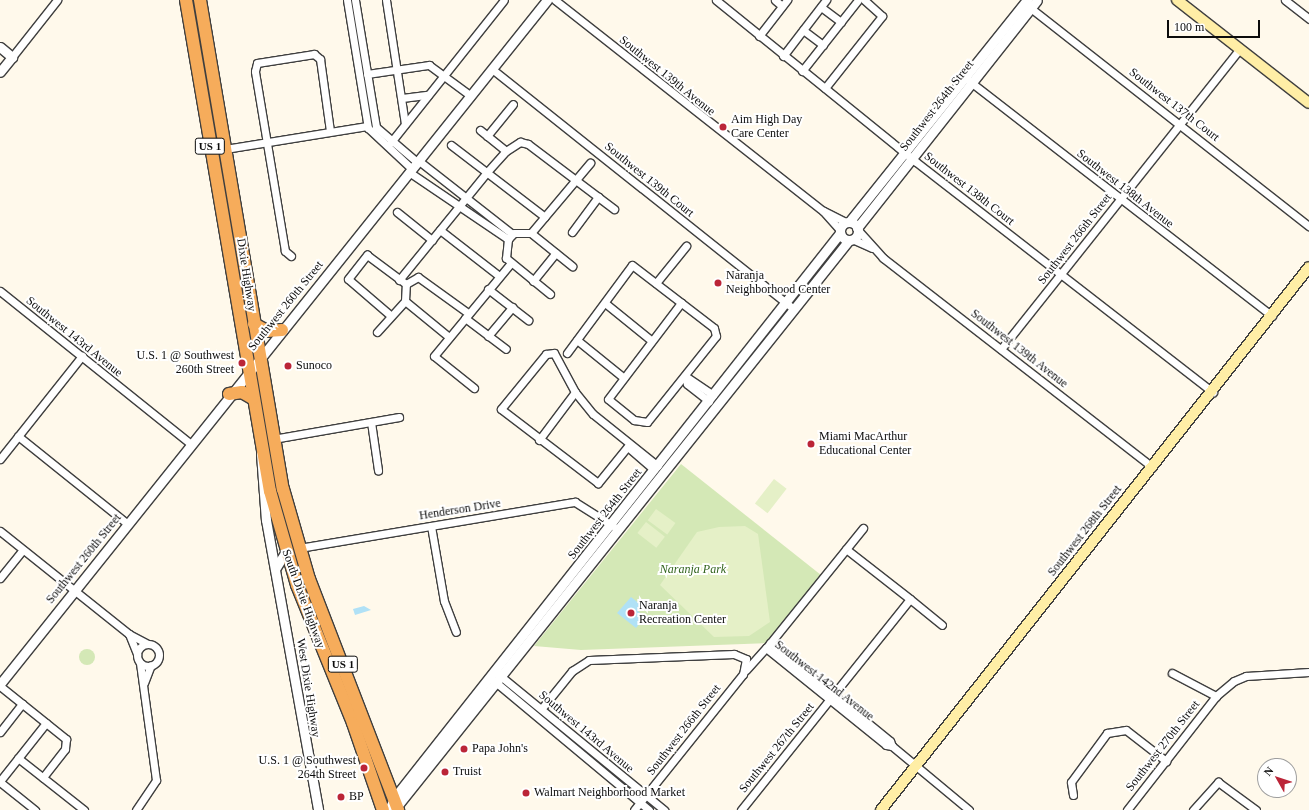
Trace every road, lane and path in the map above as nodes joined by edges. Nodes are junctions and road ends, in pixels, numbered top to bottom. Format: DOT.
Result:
graph roads {
  1 [pos="57,0"];
  2 [pos="186,0"];
  3 [pos="200,0"];
  4 [pos="347,0"];
  5 [pos="355,0"];
  6 [pos="386,0"];
  7 [pos="504,0"];
  8 [pos="547,0"];
  9 [pos="556,0"];
  10 [pos="716,0"];
  11 [pos="775,0"];
  12 [pos="826,0"];
  13 [pos="858,0"];
  14 [pos="864,0"];
  15 [pos="1037,0"];
  16 [pos="1178,0"];
  17 [pos="1285,0"];
  18 [pos="785,3"];
  19 [pos="1027,4"];
  20 [pos="821,7"];
  21 [pos="1309,19"];
  22 [pos="841,22"];
  23 [pos="803,30"];
  24 [pos="759,36"];
  25 [pos="823,45"];
  26 [pos="0,47"];
  27 [pos="1240,48"];
  28 [pos="783,56"];
  29 [pos="12,57"];
  30 [pos="398,69"];
  31 [pos="492,69"];
  32 [pos="802,71"];
  33 [pos="0,72"];
  34 [pos="367,74"];
  35 [pos="444,75"];
  36 [pos="968,80"];
  37 [pos="825,88"];
  38 [pos="428,95"];
  39 [pos="470,96"];
  40 [pos="402,98"];
  41 [pos="1309,103"];
  42 [pos="513,104"];
  43 [pos="1179,123"];
  44 [pos="405,124"];
  45 [pos="367,126"];
  46 [pos="480,130"];
  47 [pos="330,131"];
  48 [pos="487,136"];
  49 [pos="267,142"];
  50 [pos="391,142"];
  51 [pos="451,145"];
  52 [pos="225,149"];
  53 [pos="506,151"];
  54 [pos="909,155"];
  55 [pos="590,163"];
  56 [pos="414,166"];
  57 [pos="487,172"];
  58 [pos="576,180"];
  59 [pos="467,197"];
  60 [pos="598,197"];
  61 [pos="1120,200"];
  62 [pos="460,205"];
  63 [pos="614,209"];
  64 [pos="397,212"];
  65 [pos="490,216"];
  66 [pos="545,217"];
  67 [pos="484,222"];
  68 [pos="1309,226"];
  69 [pos="844,227"];
  70 [pos="858,229"];
  71 [pos="440,230"];
  72 [pos="572,232"];
  73 [pos="531,233"];
  74 [pos="510,237"];
  75 [pos="850,239"];
  76 [pos="432,240"];
  77 [pos="686,246"];
  78 [pos="872,248"];
  79 [pos="556,253"];
  80 [pos="291,256"];
  81 [pos="511,263"];
  82 [pos="572,266"];
  83 [pos="1309,267"];
  84 [pos="1061,274"];
  85 [pos="498,276"];
  86 [pos="533,281"];
  87 [pos="403,282"];
  88 [pos="656,283"];
  89 [pos="488,289"];
  90 [pos="0,291"];
  91 [pos="550,294"];
  92 [pos="405,301"];
  93 [pos="605,303"];
  94 [pos="682,304"];
  95 [pos="789,306"];
  96 [pos="512,307"];
  97 [pos="390,315"];
  98 [pos="466,315"];
  99 [pos="1272,316"];
  100 [pos="528,320"];
  101 [pos="254,324"];
  102 [pos="282,330"];
  103 [pos="376,332"];
  104 [pos="488,336"];
  105 [pos="449,337"];
  106 [pos="577,340"];
  107 [pos="652,342"];
  108 [pos="506,349"];
  109 [pos="1001,350"];
  110 [pos="567,353"];
  111 [pos="82,356"];
  112 [pos="259,357"];
  113 [pos="248,371"];
  114 [pos="685,376"];
  115 [pos="624,378"];
  116 [pos="474,388"];
  117 [pos="575,392"];
  118 [pos="1213,392"];
  119 [pos="229,394"];
  120 [pos="252,398"];
  121 [pos="711,398"];
  122 [pos="399,417"];
  123 [pos="370,422"];
  124 [pos="18,436"];
  125 [pos="273,440"];
  126 [pos="539,440"];
  127 [pos="191,444"];
  128 [pos="628,446"];
  129 [pos="261,451"];
  130 [pos="1,456"];
  131 [pos="1152,467"];
  132 [pos="656,468"];
  133 [pos="378,470"];
  134 [pos="128,524"];
  135 [pos="431,526"];
  136 [pos="614,527"];
  137 [pos="863,528"];
  138 [pos="0,531"];
  139 [pos="299,548"];
  140 [pos="846,549"];
  141 [pos="23,550"];
  142 [pos="286,553"];
  143 [pos="275,569"];
  144 [pos="0,578"];
  145 [pos="74,591"];
  146 [pos="910,600"];
  147 [pos="942,624"];
  148 [pos="456,632"];
  149 [pos="129,634"];
  150 [pos="148,644"];
  151 [pos="768,646"];
  152 [pos="137,654"];
  153 [pos="140,662"];
  154 [pos="151,665"];
  155 [pos="746,670"];
  156 [pos="1309,672"];
  157 [pos="1172,673"];
  158 [pos="495,677"];
  159 [pos="144,683"];
  160 [pos="0,685"];
  161 [pos="1216,696"];
  162 [pos="833,697"];
  163 [pos="22,704"];
  164 [pos="542,708"];
  165 [pos="46,723"];
  166 [pos="0,732"];
  167 [pos="18,758"];
  168 [pos="1166,761"];
  169 [pos="916,766"];
  170 [pos="43,777"];
  171 [pos="0,782"];
  172 [pos="1073,795"];
  173 [pos="646,796"];
  174 [pos="640,803"];
  175 [pos="395,807"];
  176 [pos="35,810"];
  177 [pos="84,810"];
  178 [pos="136,810"];
  179 [pos="318,810"];
  180 [pos="384,810"];
  181 [pos="634,810"];
  182 [pos="650,810"];
  183 [pos="664,810"];
  184 [pos="742,810"];
  185 [pos="880,810"];
  186 [pos="969,810"];
  187 [pos="1127,810"];
  188 [pos="1193,810"];
  189 [pos="1256,810"];
  1 -- 29 [label="street"];
  2 -- 113 [label="highway, Dixie Highway / US 1"];
  3 -- 52 [label="highway, Dixie Highway / US 1"];
  4 -- 45 [label="street"];
  5 -- 34 [label="street"];
  6 -- 30 [label="street"];
  7 -- 35 [label="street"];
  8 -- 31 [label="street, Southwest 260th Street"];
  9 -- 69 [label="street, Southwest 139th Avenue"];
  10 -- 24 [label="street, Southwest 138th Court"];
  11 -- 18 [label="street"];
  12 -- 20 [label="street"];
  13 -- 22 [label="street"];
  14 -- 37 [label="street"];
  15 -- 19 [label="street, Southwest 264th Street"];
  16 -- 27 [label="main road"];
  17 -- 21 [label="street"];
  18 -- 24 [label="street"];
  19 -- 36 [label="street, Southwest 264th Street"];
  19 -- 43 [label="street, Southwest 137th Court"];
  20 -- 22 [label="street"];
  20 -- 23 [label="street"];
  22 -- 25 [label="street"];
  23 -- 25 [label="street"];
  23 -- 28 [label="street"];
  24 -- 28 [label="street, Southwest 138th Court"];
  25 -- 32 [label="street"];
  26 -- 29 [label="street"];
  27 -- 41 [label="main road"];
  27 -- 43 [label="street, Southwest 266th Street"];
  28 -- 32 [label="street, Southwest 138th Court"];
  29 -- 33 [label="street"];
  30 -- 34 [label="street"];
  30 -- 35 [label="street"];
  30 -- 40 [label="street"];
  31 -- 39 [label="street, Southwest 260th Street"];
  31 -- 95 [label="street, Southwest 139th Court"];
  32 -- 37 [label="street, Southwest 138th Court"];
  34 -- 50 [label="street"];
  35 -- 38 [label="street"];
  35 -- 39 [label="street"];
  36 -- 54 [label="street, Southwest 264th Street"];
  36 -- 61 [label="street, Southwest 138th Avenue"];
  37 -- 54 [label="street, Southwest 138th Court"];
  38 -- 40 [label="street"];
  38 -- 44 [label="street"];
  39 -- 56 [label="street, Southwest 260th Street"];
  40 -- 44 [label="street"];
  42 -- 48 [label="street"];
  43 -- 61 [label="street, Southwest 266th Street"];
  43 -- 68 [label="street, Southwest 137th Court"];
  44 -- 50 [label="street"];
  45 -- 47 [label="street"];
  45 -- 56 [label="street"];
  46 -- 48 [label="street"];
  47 -- 49 [label="street"];
  47 -- 49 [label="street"];
  48 -- 53 [label="street"];
  49 -- 52 [label="street"];
  49 -- 80 [label="street"];
  50 -- 56 [label="street"];
  51 -- 57 [label="street"];
  52 -- 101 [label="highway, Dixie Highway / US 1"];
  53 -- 57 [label="street"];
  53 -- 58 [label="street"];
  54 -- 69 [label="street, Southwest 264th Street"];
  54 -- 70 [label="street, Southwest 264th Street"];
  54 -- 84 [label="street, Southwest 138th Court"];
  55 -- 58 [label="street"];
  56 -- 59 [label="street"];
  56 -- 62 [label="street"];
  56 -- 102 [label="street, Southwest 260th Street"];
  57 -- 59 [label="street"];
  57 -- 66 [label="street"];
  58 -- 60 [label="street"];
  58 -- 66 [label="street"];
  59 -- 62 [label="street"];
  59 -- 65 [label="street"];
  60 -- 63 [label="street"];
  60 -- 72 [label="street"];
  61 -- 84 [label="street, Southwest 266th Street"];
  61 -- 99 [label="street, Southwest 138th Avenue"];
  62 -- 67 [label="street"];
  62 -- 71 [label="street"];
  64 -- 76 [label="street"];
  65 -- 67 [label="street"];
  65 -- 74 [label="street"];
  66 -- 73 [label="street"];
  67 -- 74 [label="street"];
  69 -- 70 [label="street"];
  69 -- 75 [label="street"];
  69 -- 95 [label="street, Southwest 264th Street"];
  70 -- 75 [label="street, Southwest 264th Street"];
  70 -- 78 [label="street, Southwest 139th Avenue"];
  71 -- 76 [label="street"];
  71 -- 85 [label="street"];
  73 -- 74 [label="street"];
  73 -- 79 [label="street"];
  74 -- 81 [label="street"];
  75 -- 78 [label="street, Southwest 139th Avenue"];
  75 -- 95 [label="street, Southwest 264th Street"];
  76 -- 87 [label="street"];
  77 -- 88 [label="street"];
  78 -- 109 [label="street, Southwest 139th Avenue"];
  79 -- 82 [label="street"];
  79 -- 86 [label="street"];
  81 -- 85 [label="street"];
  81 -- 86 [label="street"];
  83 -- 99 [label="main road, Southwest 268th Street"];
  84 -- 109 [label="street, Southwest 266th Street"];
  84 -- 118 [label="street, Southwest 138th Court"];
  85 -- 89 [label="street"];
  86 -- 91 [label="street"];
  87 -- 92 [label="street"];
  87 -- 97 [label="street"];
  87 -- 98 [label="street"];
  88 -- 93 [label="street"];
  88 -- 94 [label="street"];
  89 -- 96 [label="street"];
  89 -- 98 [label="street"];
  90 -- 111 [label="street, Southwest 143rd Avenue"];
  92 -- 97 [label="street"];
  92 -- 105 [label="street"];
  93 -- 106 [label="street"];
  93 -- 107 [label="street"];
  94 -- 107 [label="street"];
  94 -- 114 [label="street"];
  95 -- 121 [label="street, Southwest 264th Street"];
  95 -- 136 [label="street, Southwest 264th Street"];
  96 -- 100 [label="street"];
  96 -- 104 [label="street"];
  97 -- 103 [label="street"];
  98 -- 104 [label="street"];
  98 -- 105 [label="street"];
  99 -- 118 [label="main road, Southwest 268th Street"];
  101 -- 102 [label="highway"];
  101 -- 112 [label="highway, Dixie Highway / US 1"];
  102 -- 112 [label="street, Southwest 260th Street"];
  104 -- 108 [label="street"];
  105 -- 116 [label="street"];
  106 -- 110 [label="street"];
  106 -- 115 [label="street"];
  107 -- 115 [label="street"];
  109 -- 131 [label="street, Southwest 139th Avenue"];
  111 -- 124 [label="street"];
  111 -- 127 [label="street, Southwest 143rd Avenue"];
  112 -- 113 [label="street, Southwest 260th Street"];
  112 -- 125 [label="highway, Dixie Highway / US 1"];
  113 -- 119 [label="street, Southwest 260th Street"];
  113 -- 120 [label="highway, Dixie Highway / US 1"];
  114 -- 115 [label="street"];
  114 -- 121 [label="street"];
  117 -- 126 [label="street"];
  117 -- 126 [label="street"];
  117 -- 128 [label="street"];
  118 -- 131 [label="main road, Southwest 268th Street"];
  119 -- 120 [label="highway"];
  119 -- 127 [label="street, Southwest 260th Street"];
  120 -- 129 [label="highway, Dixie Highway / US 1"];
  121 -- 132 [label="street, Southwest 264th Street"];
  122 -- 123 [label="street"];
  123 -- 125 [label="street"];
  123 -- 133 [label="street"];
  124 -- 130 [label="street"];
  124 -- 134 [label="street"];
  125 -- 139 [label="highway, Dixie Highway / US 1"];
  126 -- 128 [label="street"];
  127 -- 134 [label="street, Southwest 260th Street"];
  128 -- 132 [label="street"];
  129 -- 142 [label="highway, South Dixie Highway / US 1"];
  129 -- 143 [label="street, West Dixie Highway"];
  131 -- 169 [label="main road, Southwest 268th Street"];
  132 -- 136 [label="street, Southwest 264th Street"];
  134 -- 145 [label="street, Southwest 260th Street"];
  135 -- 136 [label="street, Henderson Drive"];
  135 -- 139 [label="street, Henderson Drive"];
  135 -- 148 [label="street"];
  136 -- 158 [label="street, Southwest 264th Street"];
  137 -- 140 [label="street"];
  138 -- 141 [label="street"];
  139 -- 142 [label="highway"];
  139 -- 175 [label="highway, South Dixie Highway / US 1"];
  140 -- 146 [label="street"];
  140 -- 151 [label="street"];
  141 -- 144 [label="street"];
  141 -- 145 [label="street"];
  142 -- 143 [label="street"];
  142 -- 180 [label="highway, South Dixie Highway / US 1"];
  143 -- 179 [label="street, West Dixie Highway"];
  145 -- 149 [label="street"];
  145 -- 160 [label="street, Southwest 260th Street"];
  146 -- 147 [label="street"];
  146 -- 162 [label="street, Southwest 267th Street"];
  149 -- 150 [label="street"];
  149 -- 152 [label="street"];
  150 -- 152 [label="street"];
  150 -- 154 [label="street"];
  151 -- 155 [label="street, Southwest 142nd Avenue"];
  151 -- 162 [label="street, Southwest 142nd Avenue"];
  152 -- 153 [label="street"];
  153 -- 154 [label="street"];
  153 -- 159 [label="street"];
  154 -- 159 [label="street"];
  155 -- 164 [label="street"];
  155 -- 173 [label="street, Southwest 266th Street"];
  156 -- 161 [label="street, Southwest 270th Street"];
  157 -- 161 [label="street, Southwest 270th Street"];
  158 -- 164 [label="street, Southwest 143rd Avenue"];
  158 -- 174 [label="street, Southwest 143rd Avenue"];
  158 -- 175 [label="street, Southwest 264th Street"];
  159 -- 178 [label="street"];
  160 -- 163 [label="street"];
  161 -- 168 [label="street, Southwest 270th Street"];
  162 -- 169 [label="street, Southwest 142nd Avenue"];
  162 -- 184 [label="street, Southwest 267th Street"];
  163 -- 165 [label="street"];
  163 -- 166 [label="street"];
  164 -- 173 [label="street, Southwest 143rd Avenue"];
  165 -- 167 [label="street"];
  165 -- 170 [label="street"];
  167 -- 170 [label="street"];
  167 -- 171 [label="street"];
  168 -- 172 [label="street"];
  168 -- 187 [label="street, Southwest 270th Street"];
  169 -- 185 [label="main road, Southwest 268th Street"];
  169 -- 186 [label="street, Southwest 142nd Avenue"];
  170 -- 177 [label="street"];
  171 -- 176 [label="street"];
  173 -- 174 [label="street, Southwest 266th Street"];
  173 -- 183 [label="street, Southwest 143rd Avenue"];
  174 -- 181 [label="street, Southwest 266th Street"];
  174 -- 182 [label="street, Southwest 143rd Avenue"];
  188 -- 189 [label="street"];
}
